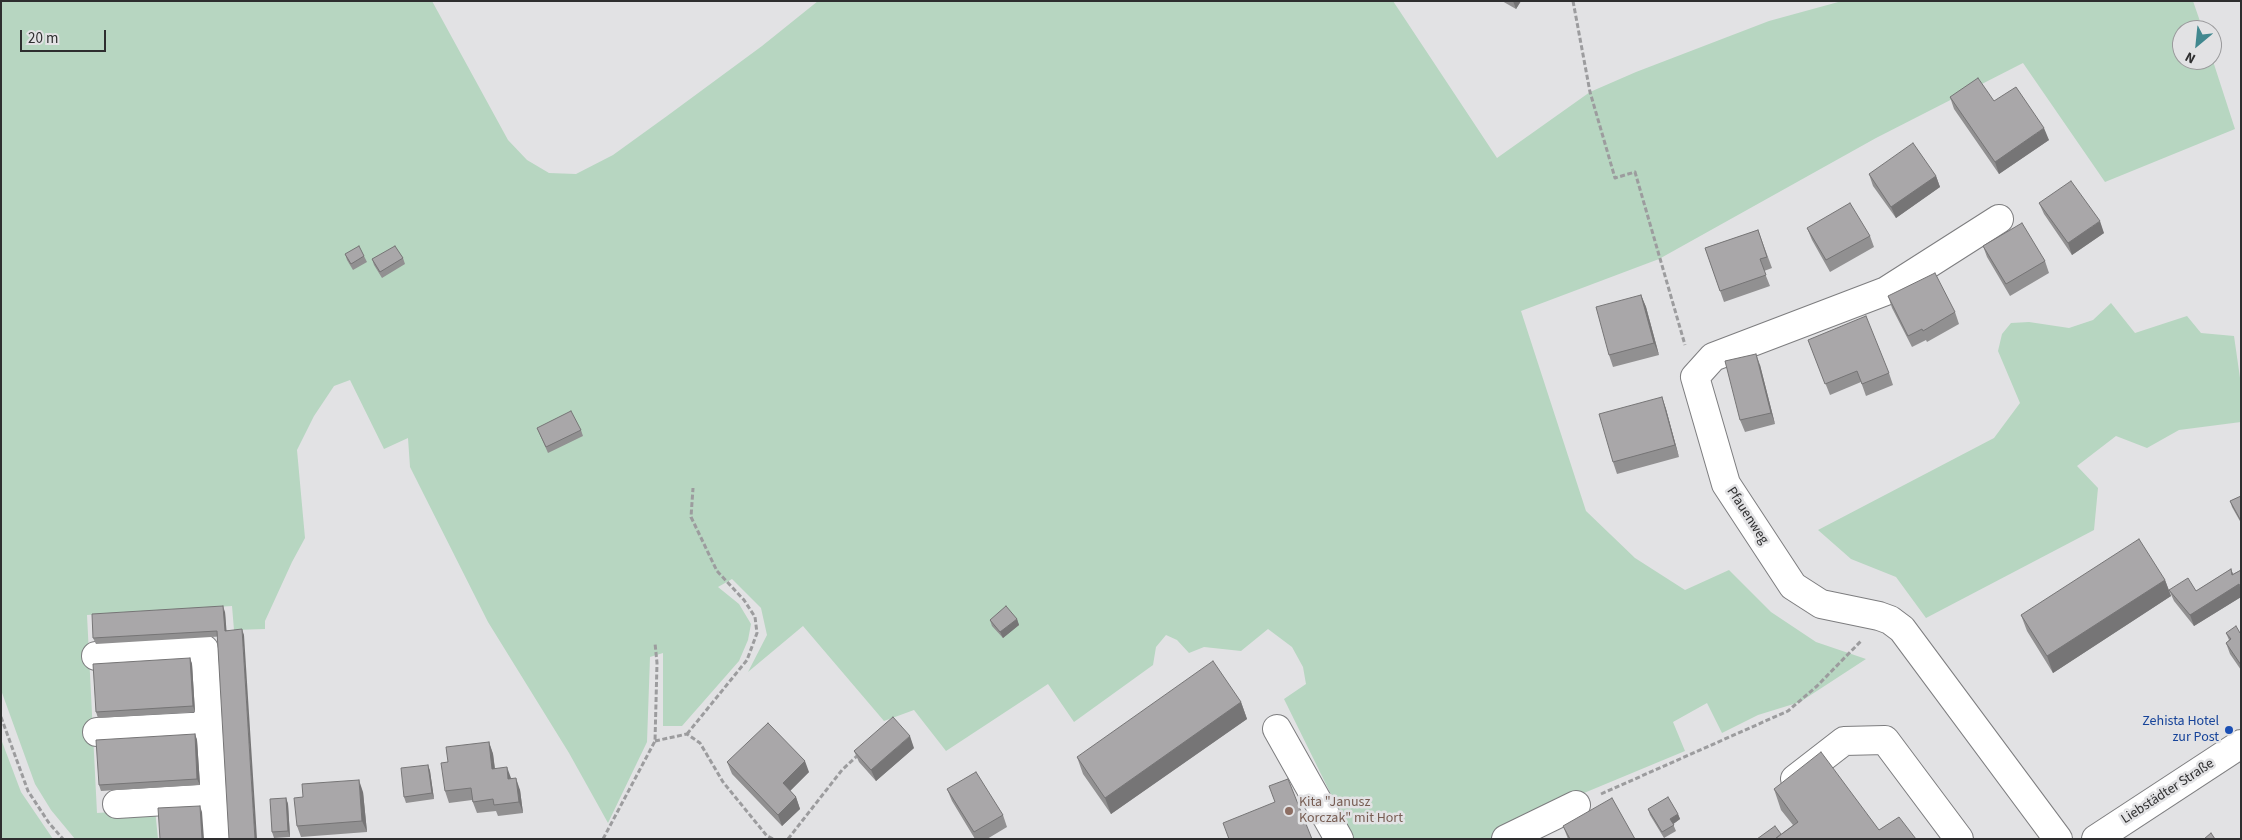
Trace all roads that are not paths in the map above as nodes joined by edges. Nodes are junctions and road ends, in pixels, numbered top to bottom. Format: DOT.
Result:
graph roads {
  1 [pos="1999,219"];
  2 [pos="96,656"];
  3 [pos="210,726"];
  4 [pos="1277,729"];
  5 [pos="97,732"];
  6 [pos="2241,744"];
  7 [pos="1793,780"];
  8 [pos="214,798"];
  9 [pos="117,804"];
  10 [pos="1576,806"];
  11 [pos="216,839"];
  12 [pos="1339,839"];
  13 [pos="1506,839"];
  14 [pos="1959,839"];
  15 [pos="2058,839"];
  16 [pos="2096,839"];
  1 -- 15 [label="street, Pfauenweg"];
  2 -- 3 [label="street"];
  3 -- 5 [label="street"];
  3 -- 8 [label="street"];
  4 -- 12 [label="street"];
  6 -- 16 [label="street, Liebstädter Straße"];
  7 -- 14 [label="street"];
  8 -- 9 [label="street"];
  8 -- 11 [label="street"];
  10 -- 13 [label="street"];
}
